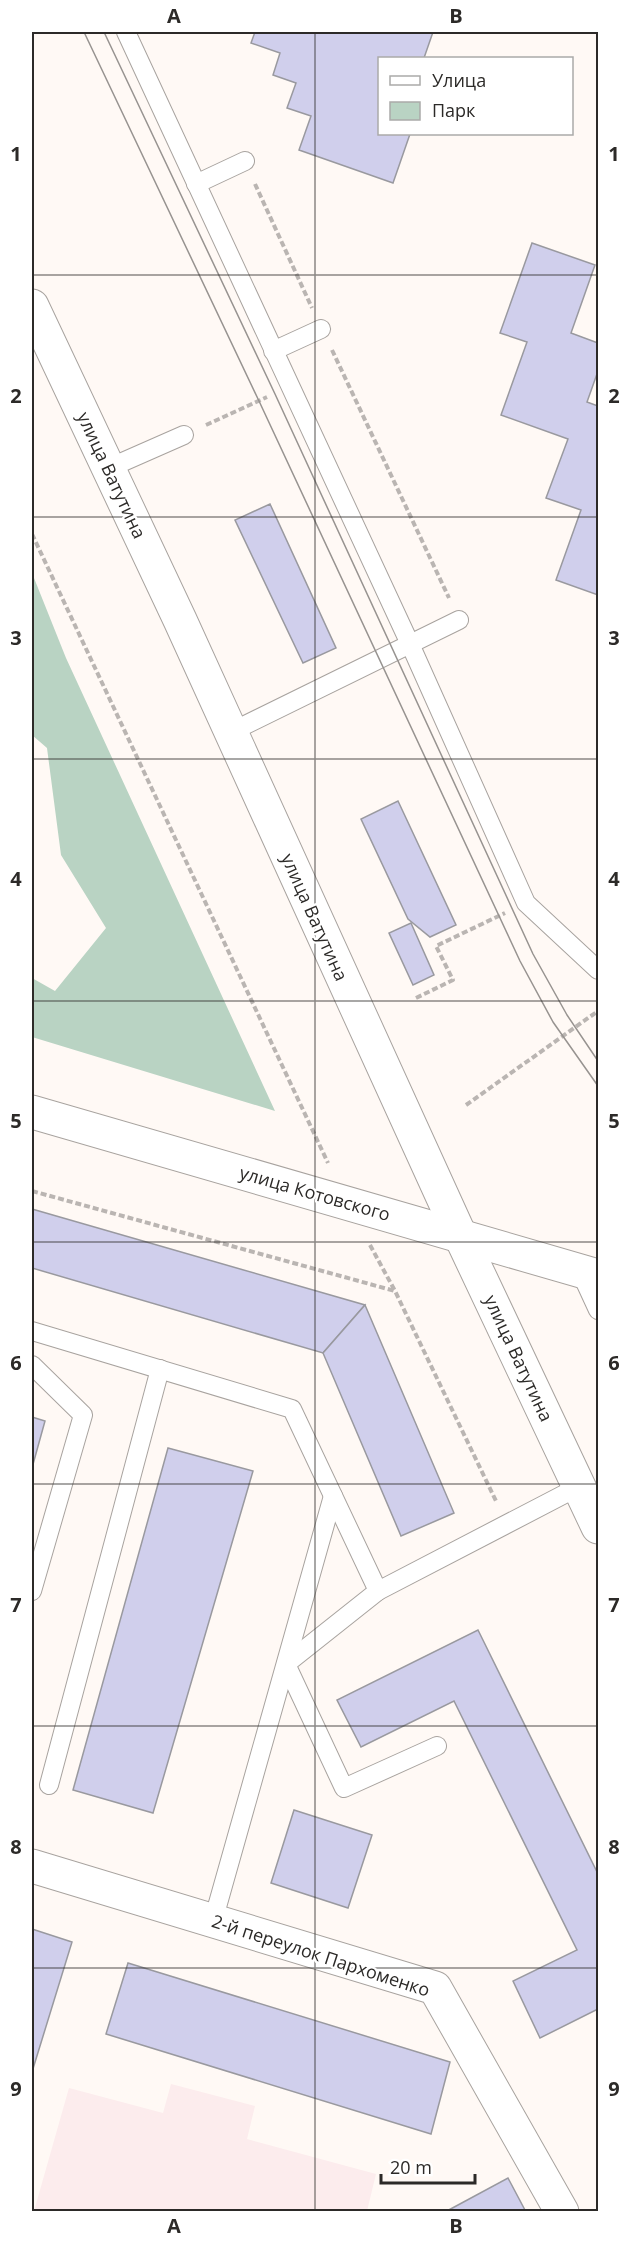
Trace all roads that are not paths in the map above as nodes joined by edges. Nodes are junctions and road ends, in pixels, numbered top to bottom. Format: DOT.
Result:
graph roads {
  1 [pos="126,32"];
  2 [pos="244,161"];
  3 [pos="196,184"];
  4 [pos="32,306"];
  5 [pos="321,329"];
  6 [pos="273,351"];
  7 [pos="183,435"];
  8 [pos="109,468"];
  9 [pos="459,620"];
  10 [pos="410,644"];
  11 [pos="231,732"];
  12 [pos="598,969"];
  13 [pos="32,1112"];
  14 [pos="460,1235"];
  15 [pos="589,1273"];
  16 [pos="598,1310"];
  17 [pos="32,1331"];
  18 [pos="32,1365"];
  19 [pos="160,1369"];
  20 [pos="579,1486"];
  21 [pos="333,1496"];
  22 [pos="598,1527"];
  23 [pos="32,1591"];
  24 [pos="378,1591"];
  25 [pos="286,1664"];
  26 [pos="437,1746"];
  27 [pos="49,1785"];
  28 [pos="32,1866"];
  29 [pos="213,1921"];
  30 [pos="562,2211"];
  1 -- 3 [label="lane"];
  2 -- 3 [label="lane"];
  3 -- 6 [label="lane"];
  4 -- 8 [label="main road, улица Ватутина"];
  5 -- 6 [label="lane"];
  6 -- 10 [label="lane"];
  7 -- 8 [label="lane"];
  8 -- 11 [label="main road, улица Ватутина"];
  9 -- 10 [label="lane"];
  10 -- 11 [label="lane"];
  10 -- 12 [label="lane"];
  11 -- 14 [label="main road, улица Ватутина"];
  13 -- 14 [label="main road, улица Котовского"];
  14 -- 15 [label="main road, улица Котовского"];
  14 -- 20 [label="main road, улица Ватутина"];
  15 -- 16 [label="lane"];
  17 -- 19 [label="lane"];
  18 -- 23 [label="lane"];
  19 -- 21 [label="lane"];
  19 -- 27 [label="lane"];
  20 -- 22 [label="main road, улица Ватутина"];
  20 -- 24 [label="lane"];
  21 -- 24 [label="lane"];
  21 -- 25 [label="lane"];
  24 -- 25 [label="lane"];
  25 -- 26 [label="lane"];
  25 -- 29 [label="lane"];
  28 -- 29 [label="main road, 2-й переулок Пархоменко"];
  29 -- 30 [label="main road, 2-й переулок Пархоменко"];
}
